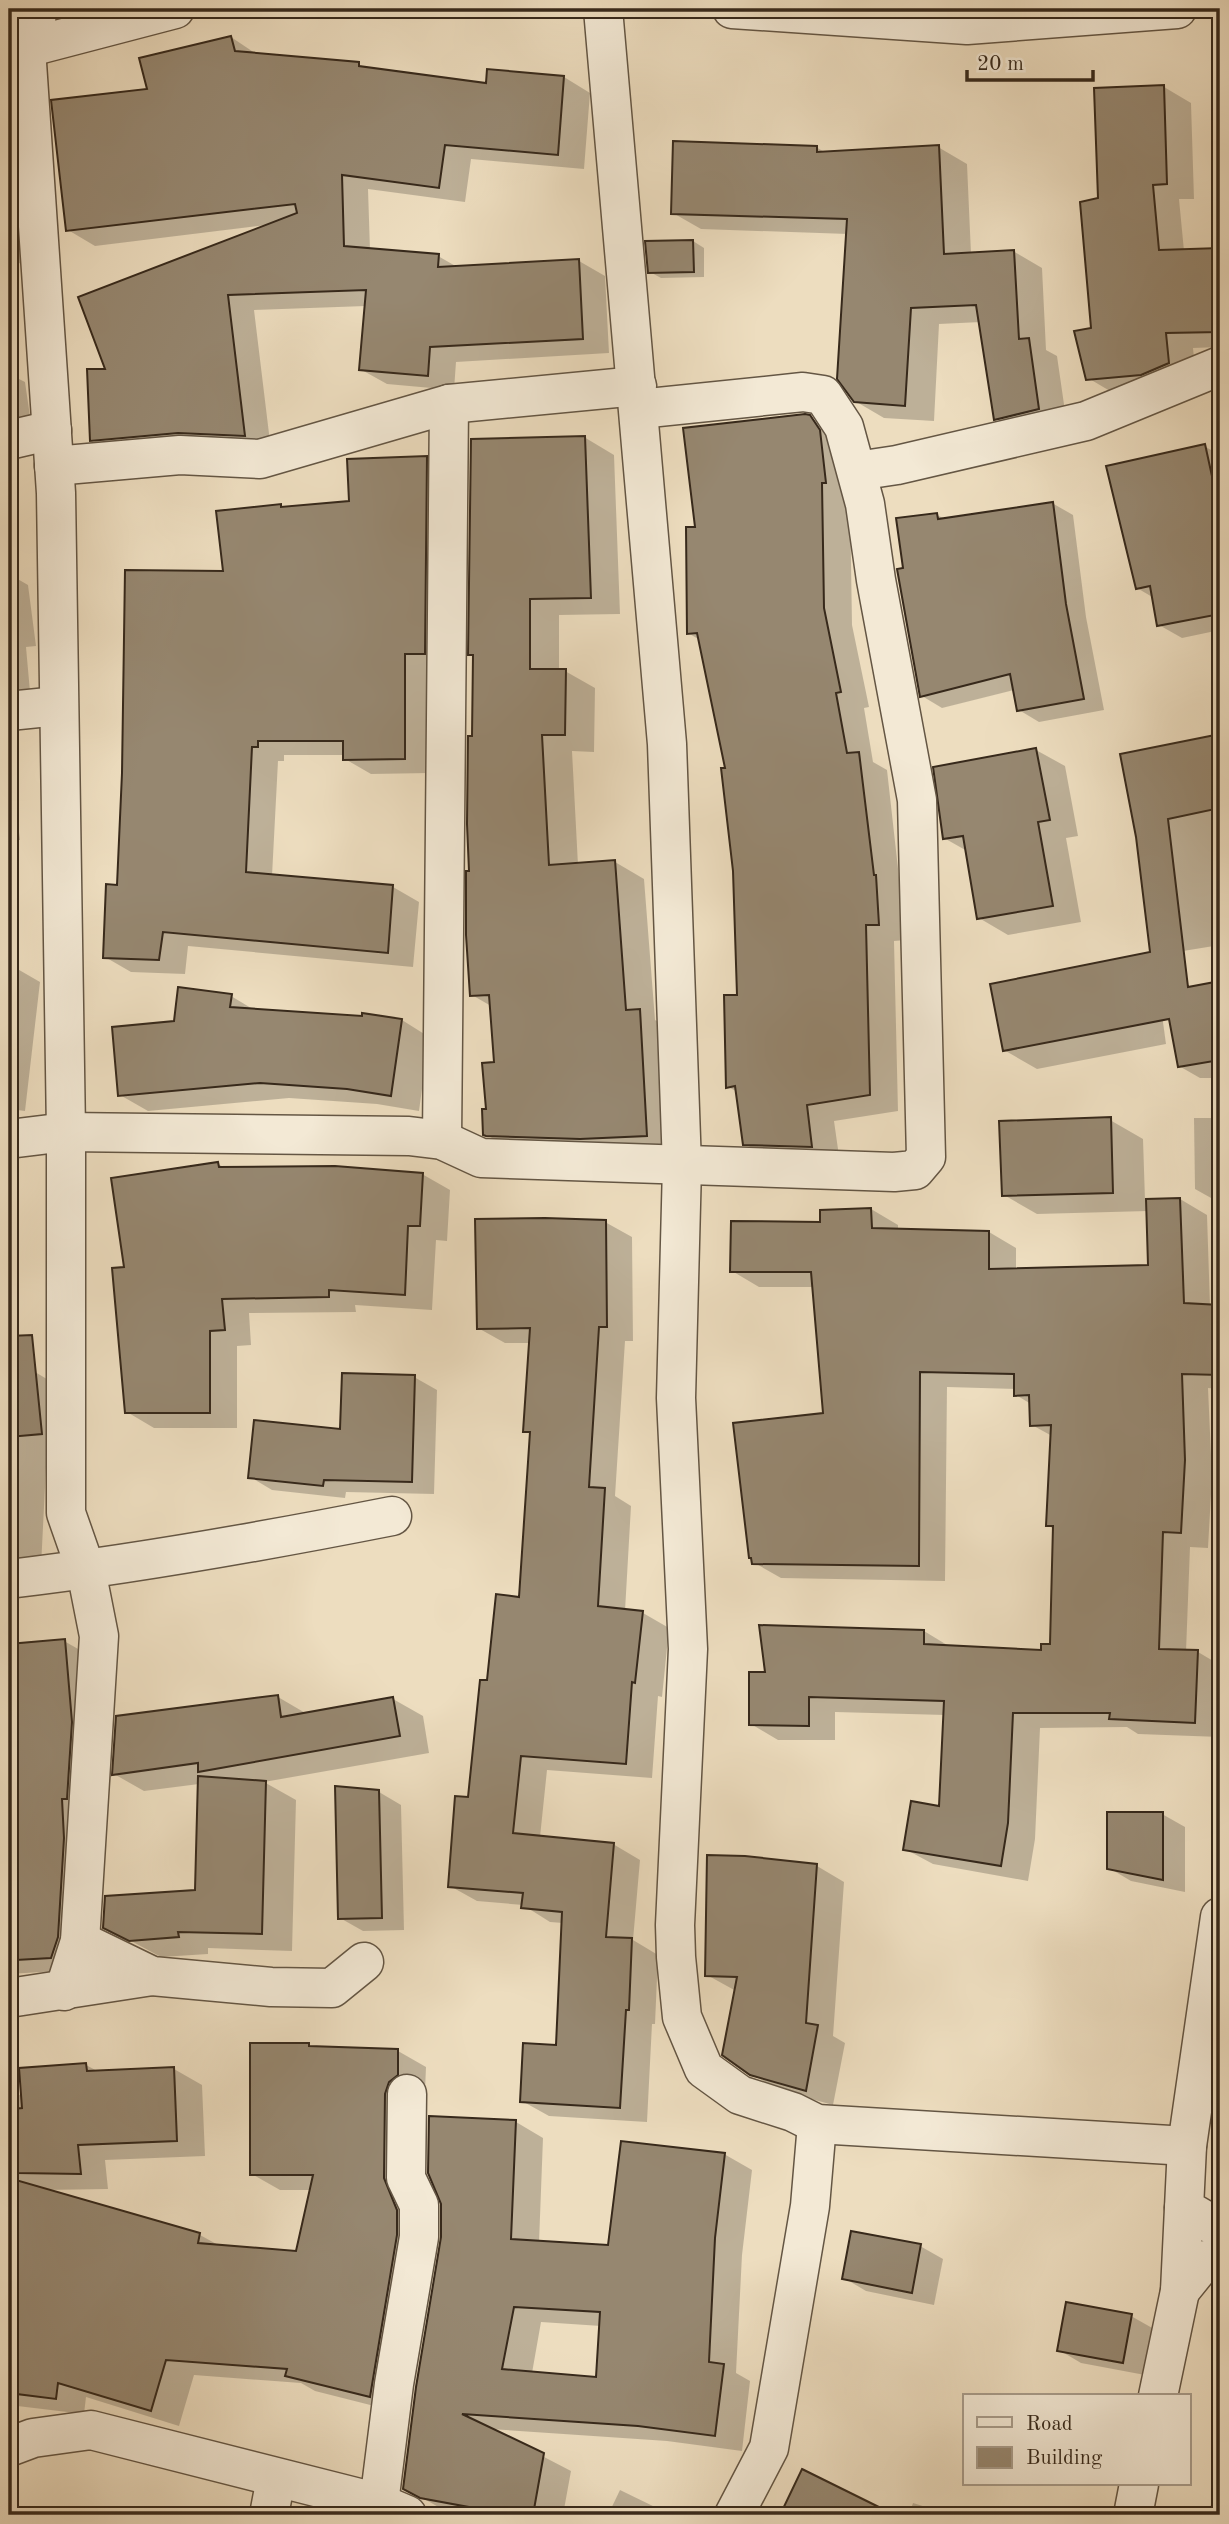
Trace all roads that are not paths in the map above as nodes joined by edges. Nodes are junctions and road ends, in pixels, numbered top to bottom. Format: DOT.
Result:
graph roads {
  1 [pos="37,9"];
  2 [pos="175,9"];
  3 [pos="603,9"];
  4 [pos="732,9"];
  5 [pos="1177,9"];
  6 [pos="968,17"];
  7 [pos="18,49"];
  8 [pos="1220,366"];
  9 [pos="638,398"];
  10 [pos="449,404"];
  11 [pos="9,440"];
  12 [pos="53,448"];
  13 [pos="857,471"];
  14 [pos="58,706"];
  15 [pos="9,711"];
  16 [pos="66,1132"];
  17 [pos="9,1139"];
  18 [pos="442,1140"];
  19 [pos="682,1166"];
  20 [pos="392,1516"];
  21 [pos="86,1570"];
  22 [pos="9,1579"];
  23 [pos="1220,1917"];
  24 [pos="80,1941"];
  25 [pos="364,1962"];
  26 [pos="152,1976"];
  27 [pos="64,1991"];
  28 [pos="9,1998"];
  29 [pos="407,2094"];
  30 [pos="817,2124"];
  31 [pos="1187,2146"];
  32 [pos="1184,2208"];
  33 [pos="1220,2229"];
  34 [pos="1220,2258"];
  35 [pos="1180,2291"];
  36 [pos="1158,2394"];
  37 [pos="9,2447"];
  38 [pos="275,2478"];
  39 [pos="1139,2486"];
  40 [pos="393,2509"];
  41 [pos="269,2515"];
  42 [pos="734,2515"];
  43 [pos="1133,2515"];
  1 -- 7 [label="street"];
  2 -- 7 [label="street"];
  3 -- 9 [label="street"];
  4 -- 6 [label="street"];
  5 -- 6 [label="street"];
  7 -- 12 [label="street"];
  8 -- 13 [label="street"];
  9 -- 10 [label="street"];
  9 -- 13 [label="street"];
  9 -- 19 [label="street"];
  10 -- 12 [label="street"];
  10 -- 18 [label="street"];
  11 -- 12 [label="street"];
  12 -- 14 [label="street"];
  13 -- 19 [label="street"];
  14 -- 15 [label="street"];
  14 -- 16 [label="street"];
  16 -- 17 [label="street"];
  16 -- 18 [label="street"];
  16 -- 21 [label="street"];
  18 -- 19 [label="street"];
  19 -- 30 [label="street"];
  20 -- 21 [label="street"];
  21 -- 22 [label="street"];
  21 -- 24 [label="street"];
  23 -- 31 [label="street"];
  24 -- 26 [label="street"];
  24 -- 27 [label="street"];
  25 -- 26 [label="street"];
  26 -- 27 [label="street"];
  27 -- 28 [label="street"];
  29 -- 40 [label="street"];
  30 -- 31 [label="street"];
  30 -- 42 [label="street"];
  31 -- 32 [label="street"];
  32 -- 33 [label="street"];
  32 -- 35 [label="street"];
  34 -- 35 [label="street"];
  35 -- 36 [label="street"];
  37 -- 38 [label="street"];
  38 -- 40 [label="street"];
  38 -- 41 [label="street"];
  39 -- 43 [label="street"];
}
